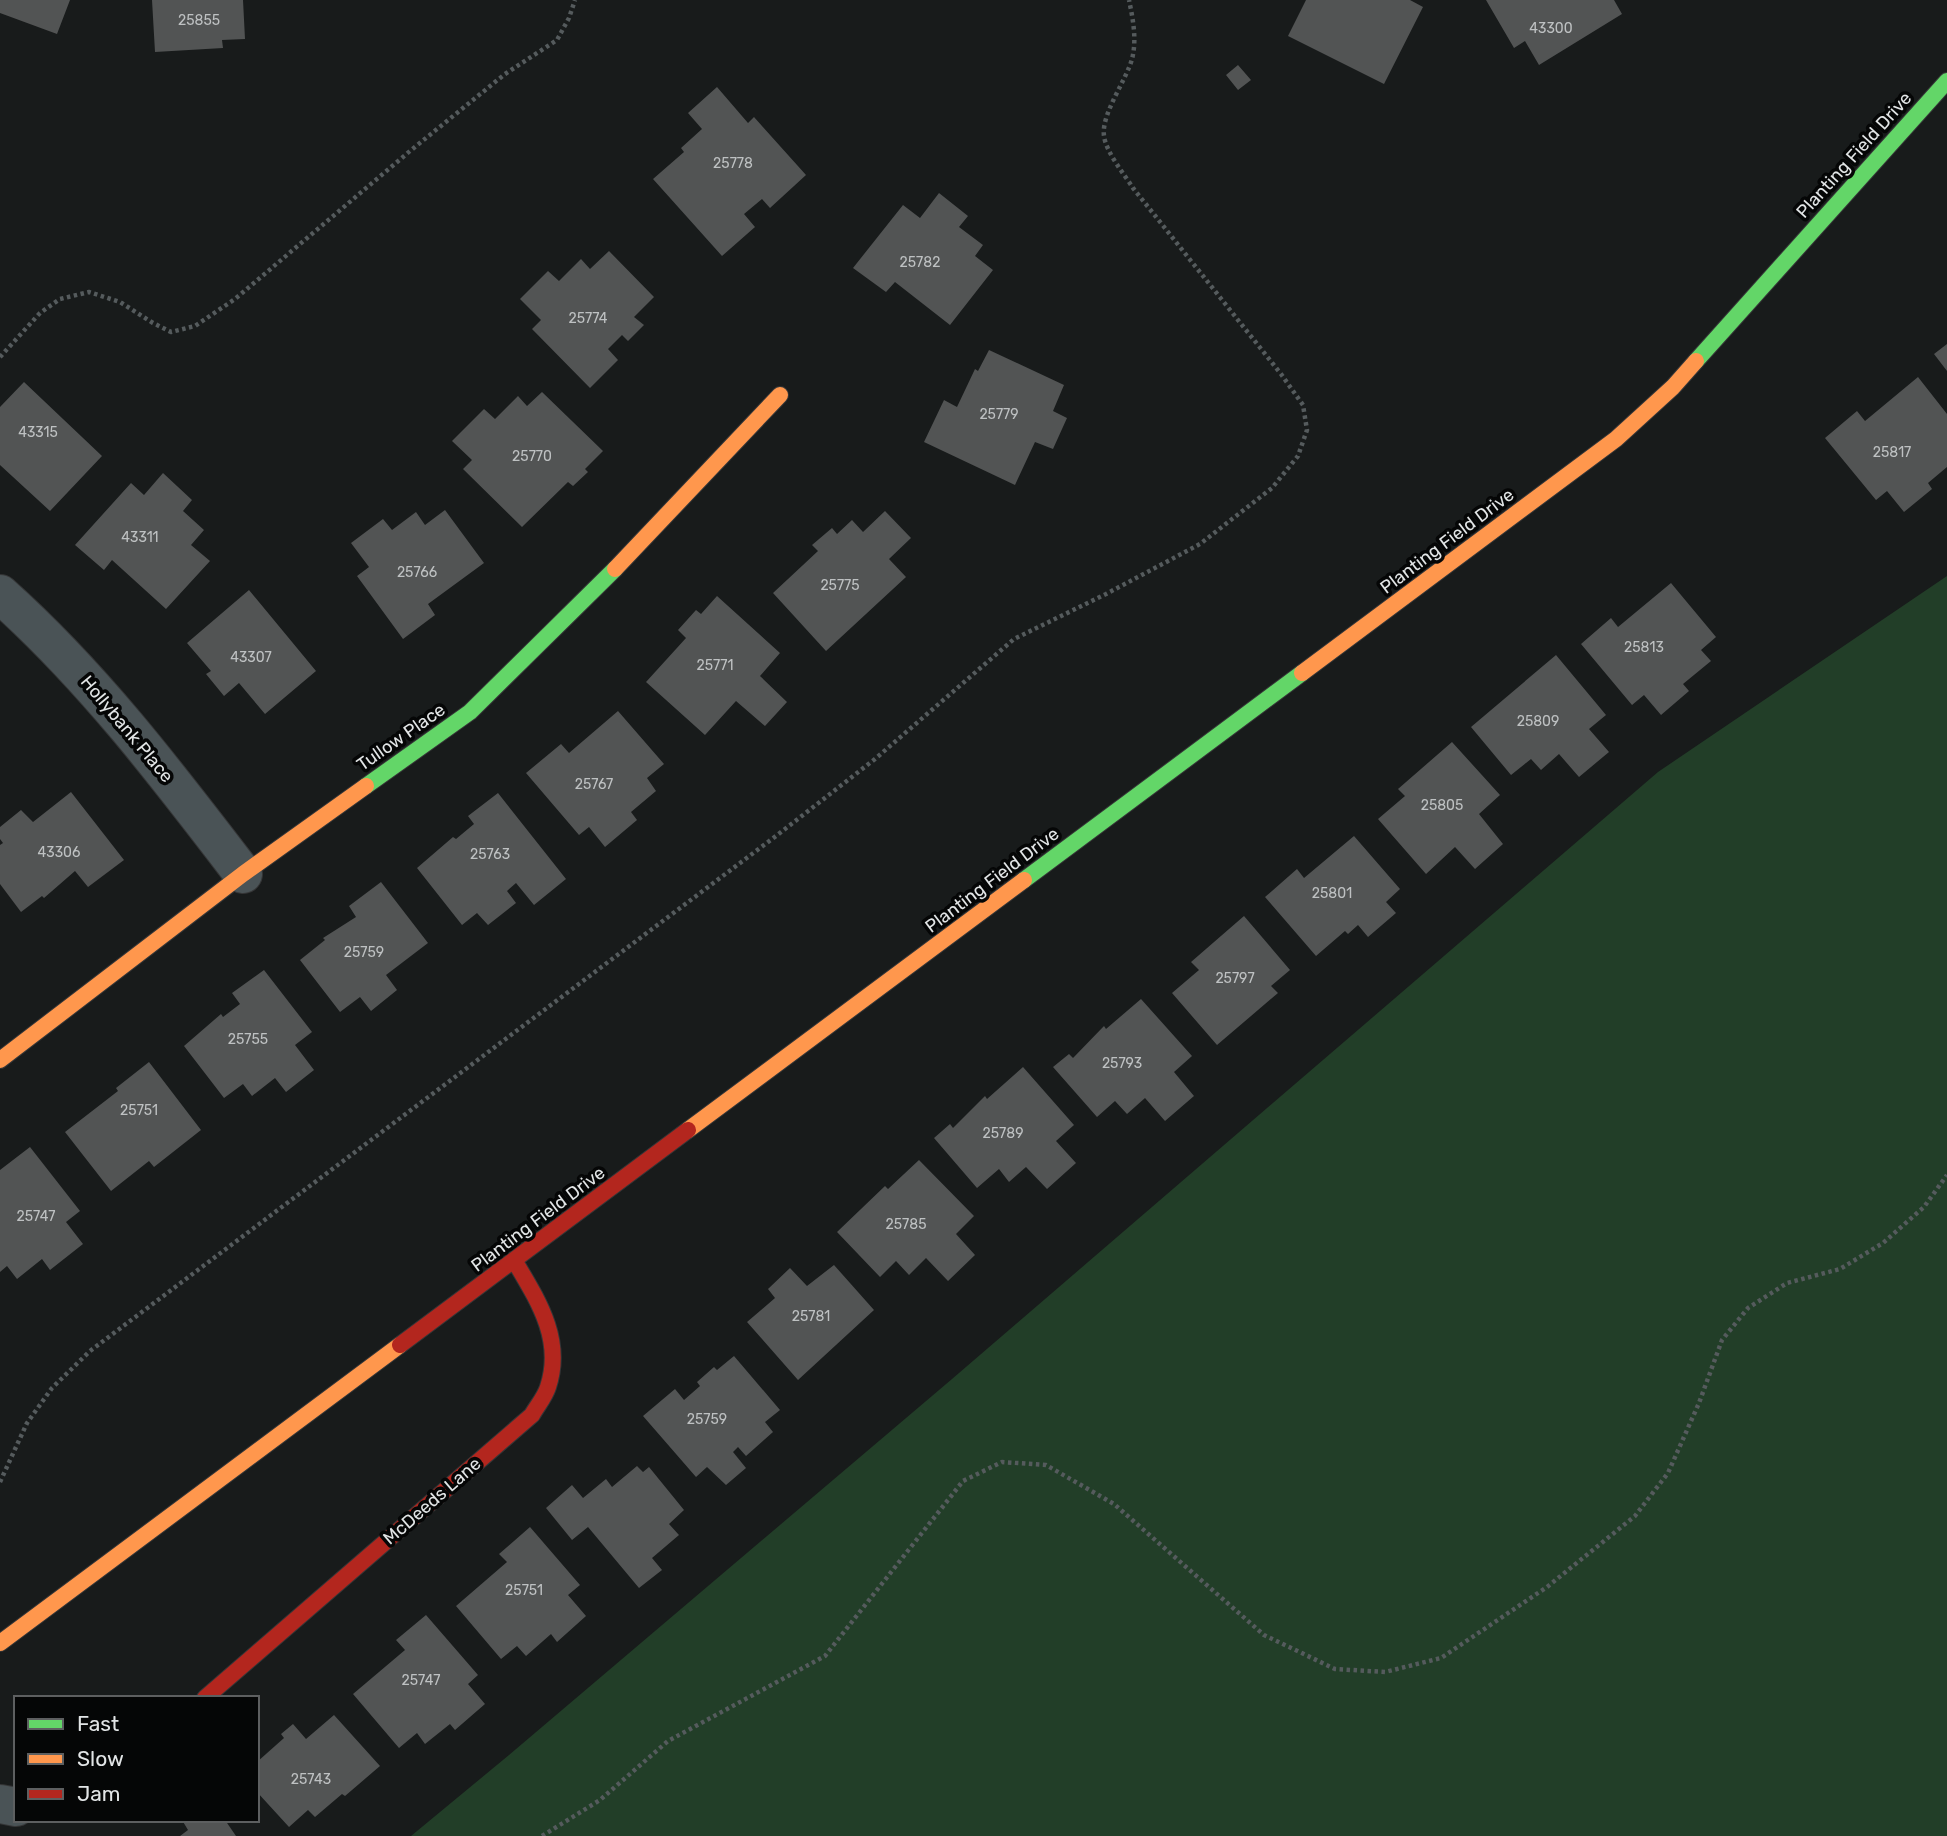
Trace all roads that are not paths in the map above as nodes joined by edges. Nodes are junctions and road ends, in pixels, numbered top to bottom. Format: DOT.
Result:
graph roads {
  1 [pos="1947,80"];
  2 [pos="780,395"];
  3 [pos="0,594"];
  4 [pos="243,874"];
  5 [pos="0,1060"];
  6 [pos="514,1260"];
  7 [pos="0,1643"];
  8 [pos="207,1696"];
  1 -- 6 [label="street, Planting Field Drive"];
  2 -- 4 [label="street, Tullow Place"];
  3 -- 4 [label="street, Hollybank Place"];
  4 -- 5 [label="street, Tullow Place"];
  6 -- 7 [label="street, Planting Field Drive"];
  6 -- 8 [label="street, McDeeds Lane"];
}
